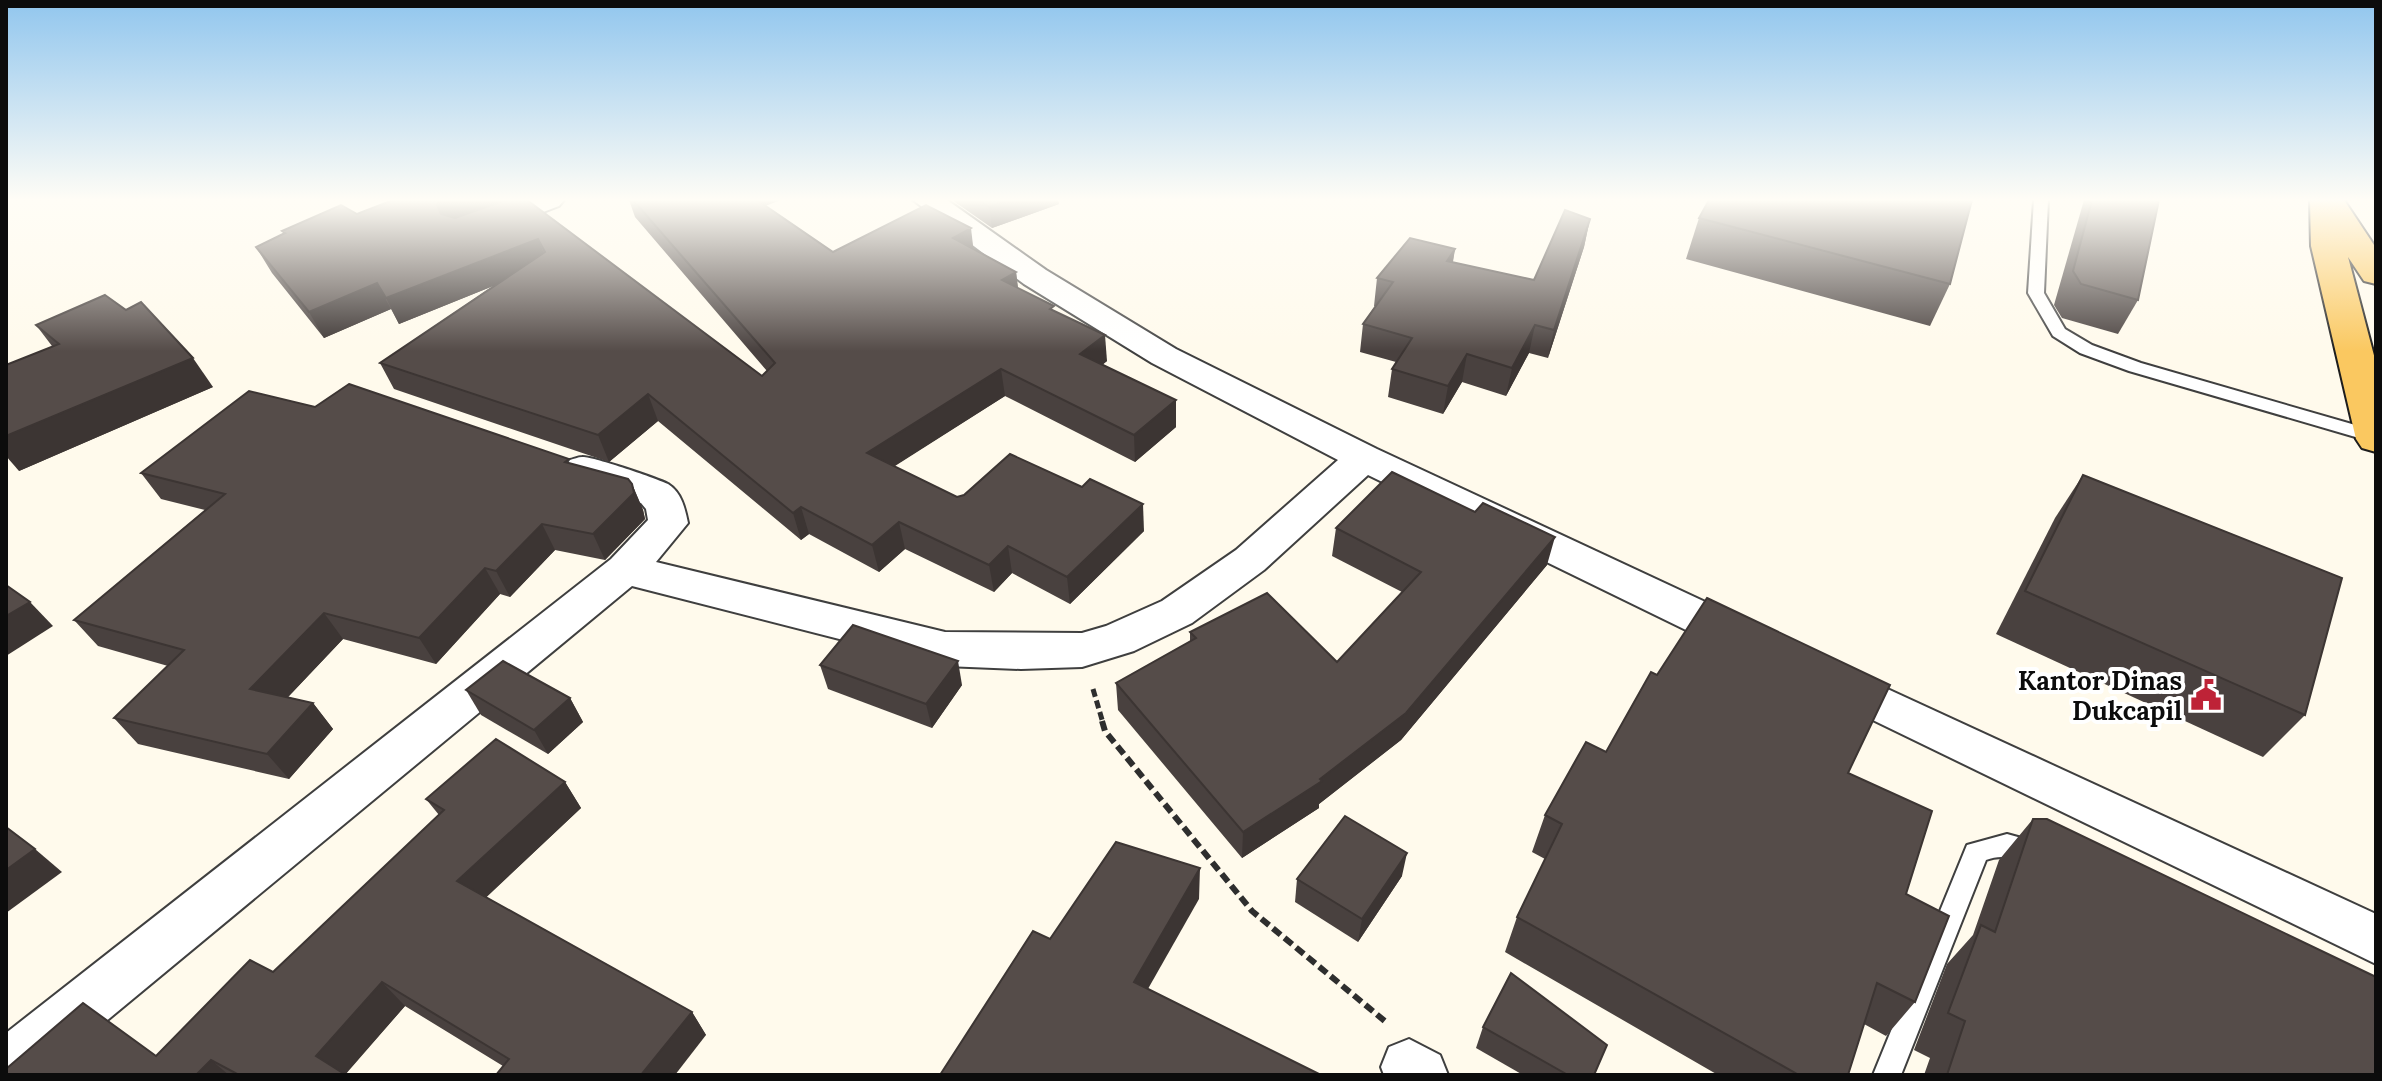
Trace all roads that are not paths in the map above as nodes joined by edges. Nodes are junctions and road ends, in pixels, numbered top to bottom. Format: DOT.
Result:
graph roads {
  1 [pos="998,250"];
  2 [pos="2038,250"];
  3 [pos="2329,250"];
  4 [pos="2360,250"];
  5 [pos="2376,274"];
  6 [pos="2376,438"];
  7 [pos="551,458"];
  8 [pos="1364,458"];
  9 [pos="625,569"];
  10 [pos="2060,862"];
  11 [pos="2376,940"];
  12 [pos="6,1068"];
  13 [pos="1887,1075"];
  1 -- 8 [label="street"];
  2 -- 6 [label="lane"];
  3 -- 6 [label="main road"];
  4 -- 5 [label="main road"];
  7 -- 9 [label="street"];
  8 -- 9 [label="street"];
  8 -- 11 [label="street"];
  9 -- 12 [label="street"];
  10 -- 13 [label="lane"];
}
